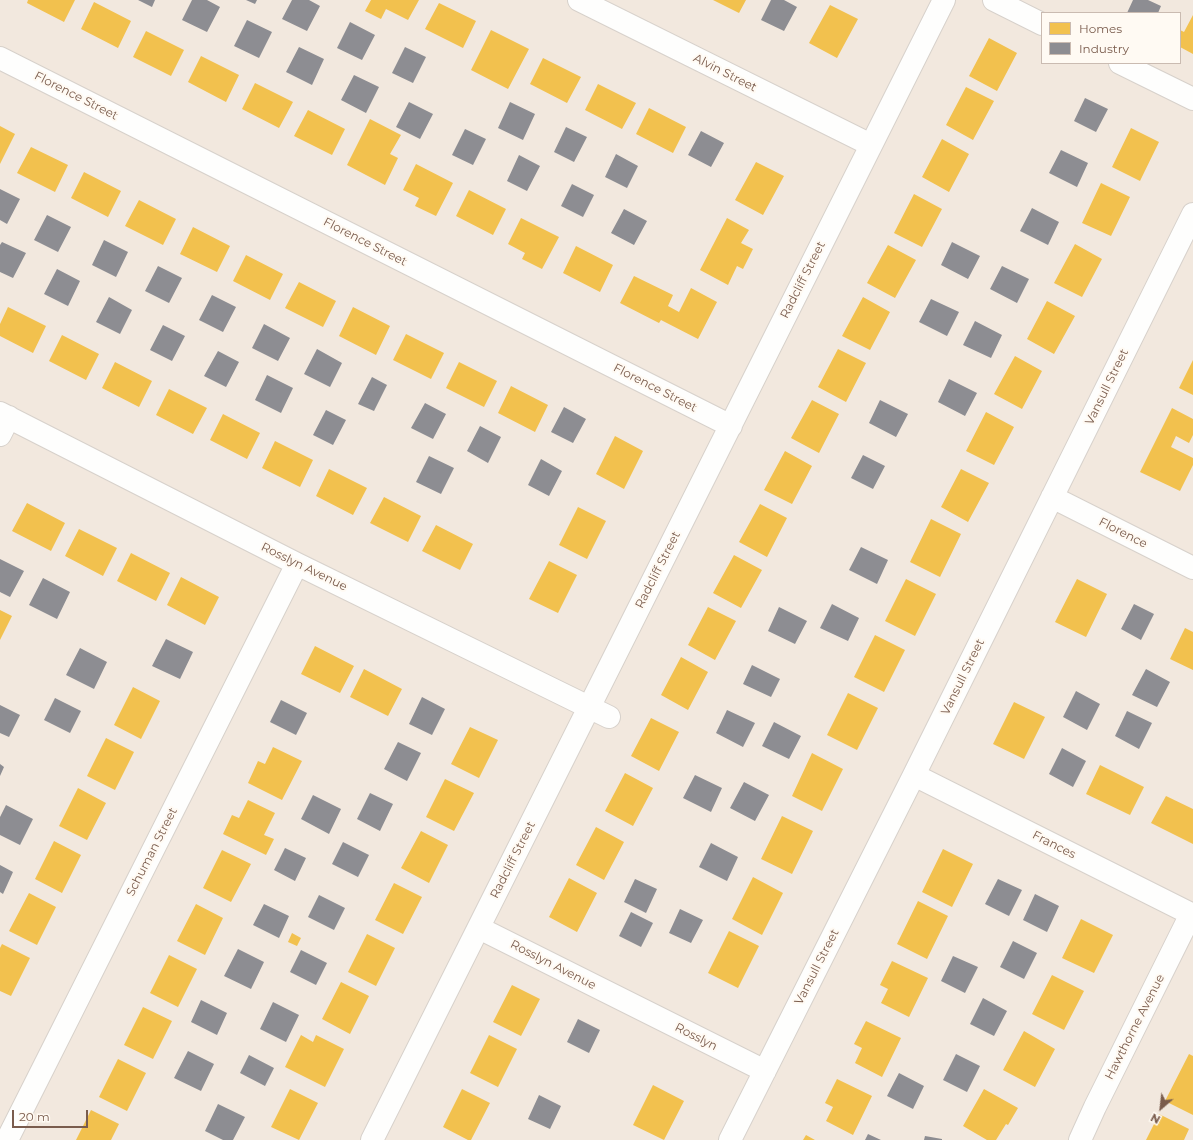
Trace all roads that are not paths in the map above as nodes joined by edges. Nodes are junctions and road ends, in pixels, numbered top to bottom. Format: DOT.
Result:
graph roads {
  1 [pos="579,0"];
  2 [pos="944,0"];
  3 [pos="994,0"];
  4 [pos="1041,24"];
  5 [pos="0,58"];
  6 [pos="1122,64"];
  7 [pos="1193,99"];
  8 [pos="871,145"];
  9 [pos="1193,214"];
  10 [pos="3,422"];
  11 [pos="731,426"];
  12 [pos="1052,497"];
  13 [pos="297,564"];
  14 [pos="1193,568"];
  15 [pos="590,707"];
  16 [pos="609,717"];
  17 [pos="914,775"];
  18 [pos="1192,915"];
  19 [pos="479,928"];
  20 [pos="628,1002"];
  21 [pos="765,1071"];
  22 [pos="7,1140"];
  23 [pos="372,1140"];
  24 [pos="730,1140"];
  25 [pos="1080,1140"];
  1 -- 8 [label="street, Alvin Street"];
  2 -- 8 [label="street, Radcliff Street"];
  3 -- 4 [label="street"];
  5 -- 11 [label="street, Florence Street"];
  6 -- 7 [label="street"];
  8 -- 11 [label="street, Radcliff Street"];
  9 -- 12 [label="street, Vansull Street"];
  10 -- 13 [label="street, Rosslyn Avenue"];
  11 -- 15 [label="street, Radcliff Street"];
  12 -- 14 [label="street, Florence"];
  12 -- 17 [label="street, Vansull Street"];
  13 -- 15 [label="street, Rosslyn Avenue"];
  13 -- 22 [label="street, Schuman Street"];
  15 -- 16 [label="street, Rosslyn Avenue"];
  15 -- 19 [label="street, Radcliff Street"];
  17 -- 18 [label="street, Frances"];
  17 -- 21 [label="street, Vansull Street"];
  18 -- 25 [label="street, Hawthorne Avenue"];
  19 -- 20 [label="street, Rosslyn Avenue"];
  19 -- 23 [label="street, Radcliff Street"];
  20 -- 21 [label="street, Rosslyn"];
  21 -- 24 [label="street, Vansull Street"];
}
